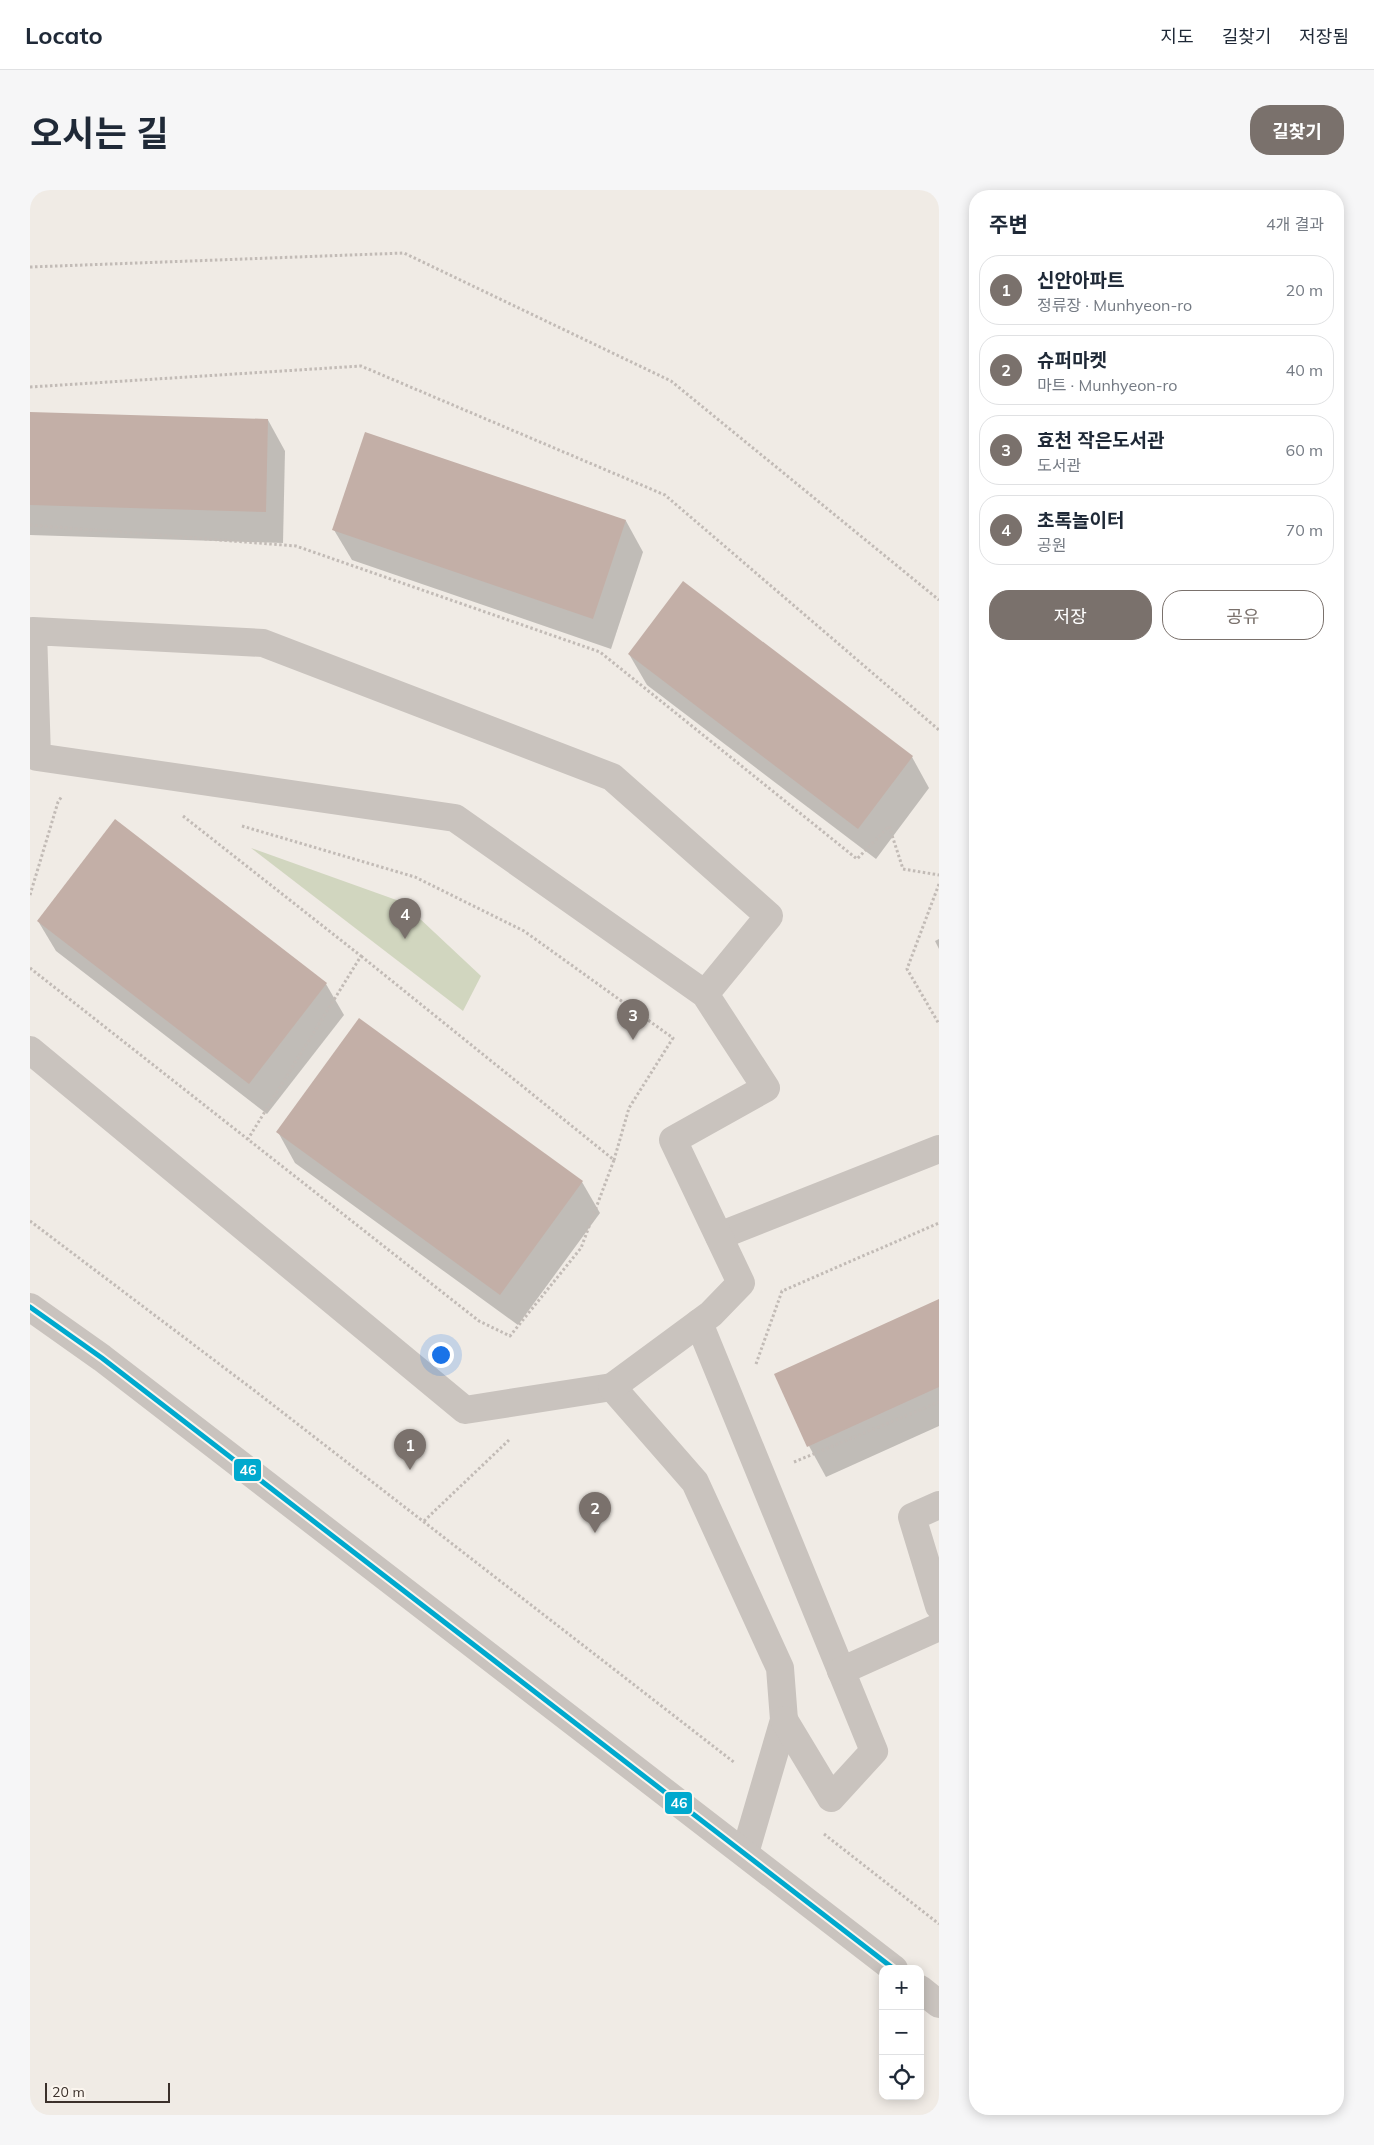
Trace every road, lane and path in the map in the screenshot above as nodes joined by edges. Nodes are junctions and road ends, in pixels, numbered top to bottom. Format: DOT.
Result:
graph roads {
  1 [pos="30,267"];
  2 [pos="30,387"];
  3 [pos="30,525"];
  4 [pos="939,600"];
  5 [pos="939,730"];
  6 [pos="32,761"];
  7 [pos="63,794"];
  8 [pos="183,816"];
  9 [pos="234,823"];
  10 [pos="939,876"];
  11 [pos="939,884"];
  12 [pos="30,895"];
  13 [pos="361,956"];
  14 [pos="30,968"];
  15 [pos="705,994"];
  16 [pos="939,1024"];
  17 [pos="30,1050"];
  18 [pos="248,1139"];
  19 [pos="939,1149"];
  20 [pos="614,1160"];
  21 [pos="30,1221"];
  22 [pos="939,1223"];
  23 [pos="718,1236"];
  24 [pos="30,1307"];
  25 [pos="699,1323"];
  26 [pos="753,1371"];
  27 [pos="612,1387"];
  28 [pos="939,1402"];
  29 [pos="515,1435"];
  30 [pos="791,1463"];
  31 [pos="939,1505"];
  32 [pos="424,1521"];
  33 [pos="939,1606"];
  34 [pos="939,1627"];
  35 [pos="841,1671"];
  36 [pos="674,1715"];
  37 [pos="784,1720"];
  38 [pos="745,1853"];
  39 [pos="889,1965"];
  40 [pos="924,1992"];
  41 [pos="939,2004"];
  1 -- 4 [label="path"];
  2 -- 5 [label="path"];
  3 -- 10 [label="path"];
  6 -- 15 [label="street"];
  6 -- 15 [label="street"];
  7 -- 12 [label="path"];
  8 -- 13 [label="path"];
  9 -- 20 [label="path"];
  11 -- 16 [label="path"];
  13 -- 18 [label="path"];
  13 -- 20 [label="path"];
  14 -- 18 [label="path"];
  15 -- 23 [label="street"];
  17 -- 27 [label="street"];
  18 -- 20 [label="path"];
  19 -- 23 [label="street"];
  21 -- 32 [label="path"];
  22 -- 26 [label="path"];
  23 -- 25 [label="street"];
  24 -- 38 [label="street"];
  25 -- 27 [label="street"];
  25 -- 35 [label="street"];
  27 -- 37 [label="street"];
  28 -- 30 [label="path"];
  29 -- 32 [label="path"];
  31 -- 33 [label="street"];
  32 -- 36 [label="path"];
  34 -- 35 [label="street"];
  35 -- 37 [label="street"];
  37 -- 38 [label="street"];
  38 -- 39 [label="street"];
  40 -- 41 [label="street"];
}
